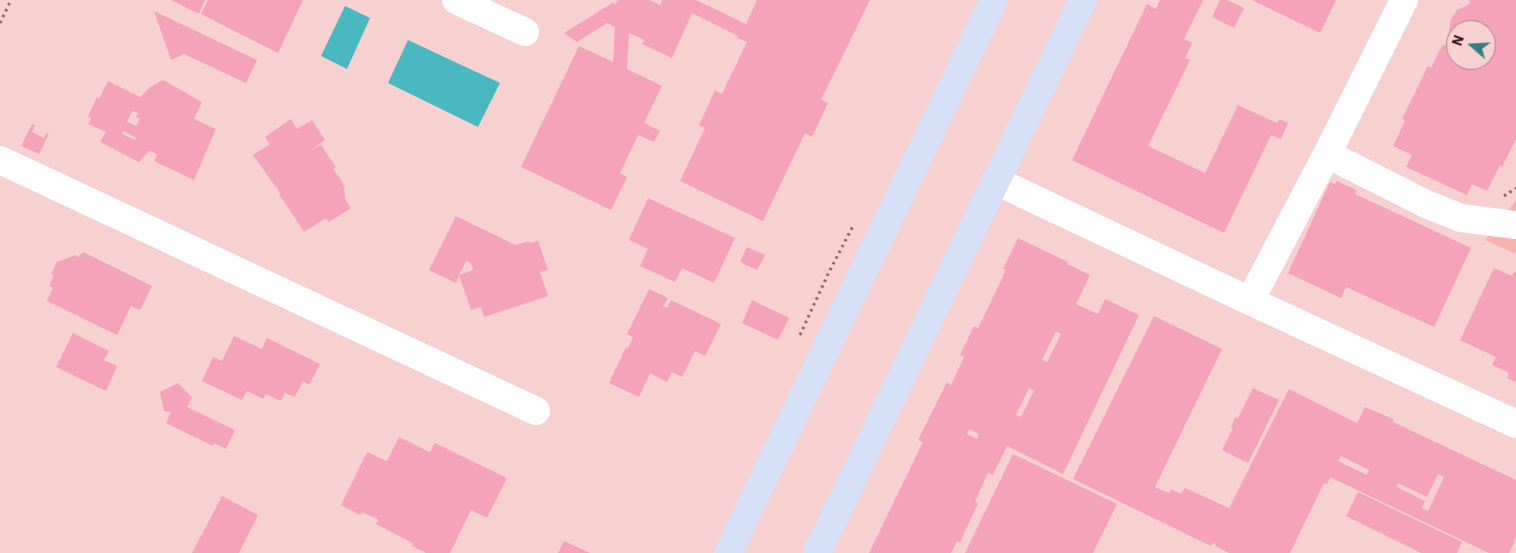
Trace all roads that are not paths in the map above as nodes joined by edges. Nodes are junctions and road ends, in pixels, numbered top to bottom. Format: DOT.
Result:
graph roads {
  1 [pos="456,0"];
  2 [pos="994,0"];
  3 [pos="1083,0"];
  4 [pos="1404,0"];
  5 [pos="526,32"];
  6 [pos="1327,154"];
  7 [pos="0,160"];
  8 [pos="996,181"];
  9 [pos="1516,225"];
  10 [pos="1250,301"];
  11 [pos="536,412"];
  12 [pos="1516,424"];
  13 [pos="728,553"];
  14 [pos="817,553"];
  1 -- 5 [label="street"];
  2 -- 13 [label="main road"];
  3 -- 8 [label="main road"];
  4 -- 6 [label="street"];
  6 -- 9 [label="street"];
  6 -- 10 [label="street"];
  7 -- 11 [label="street"];
  8 -- 10 [label="street"];
  8 -- 14 [label="main road"];
  10 -- 12 [label="street"];
}
